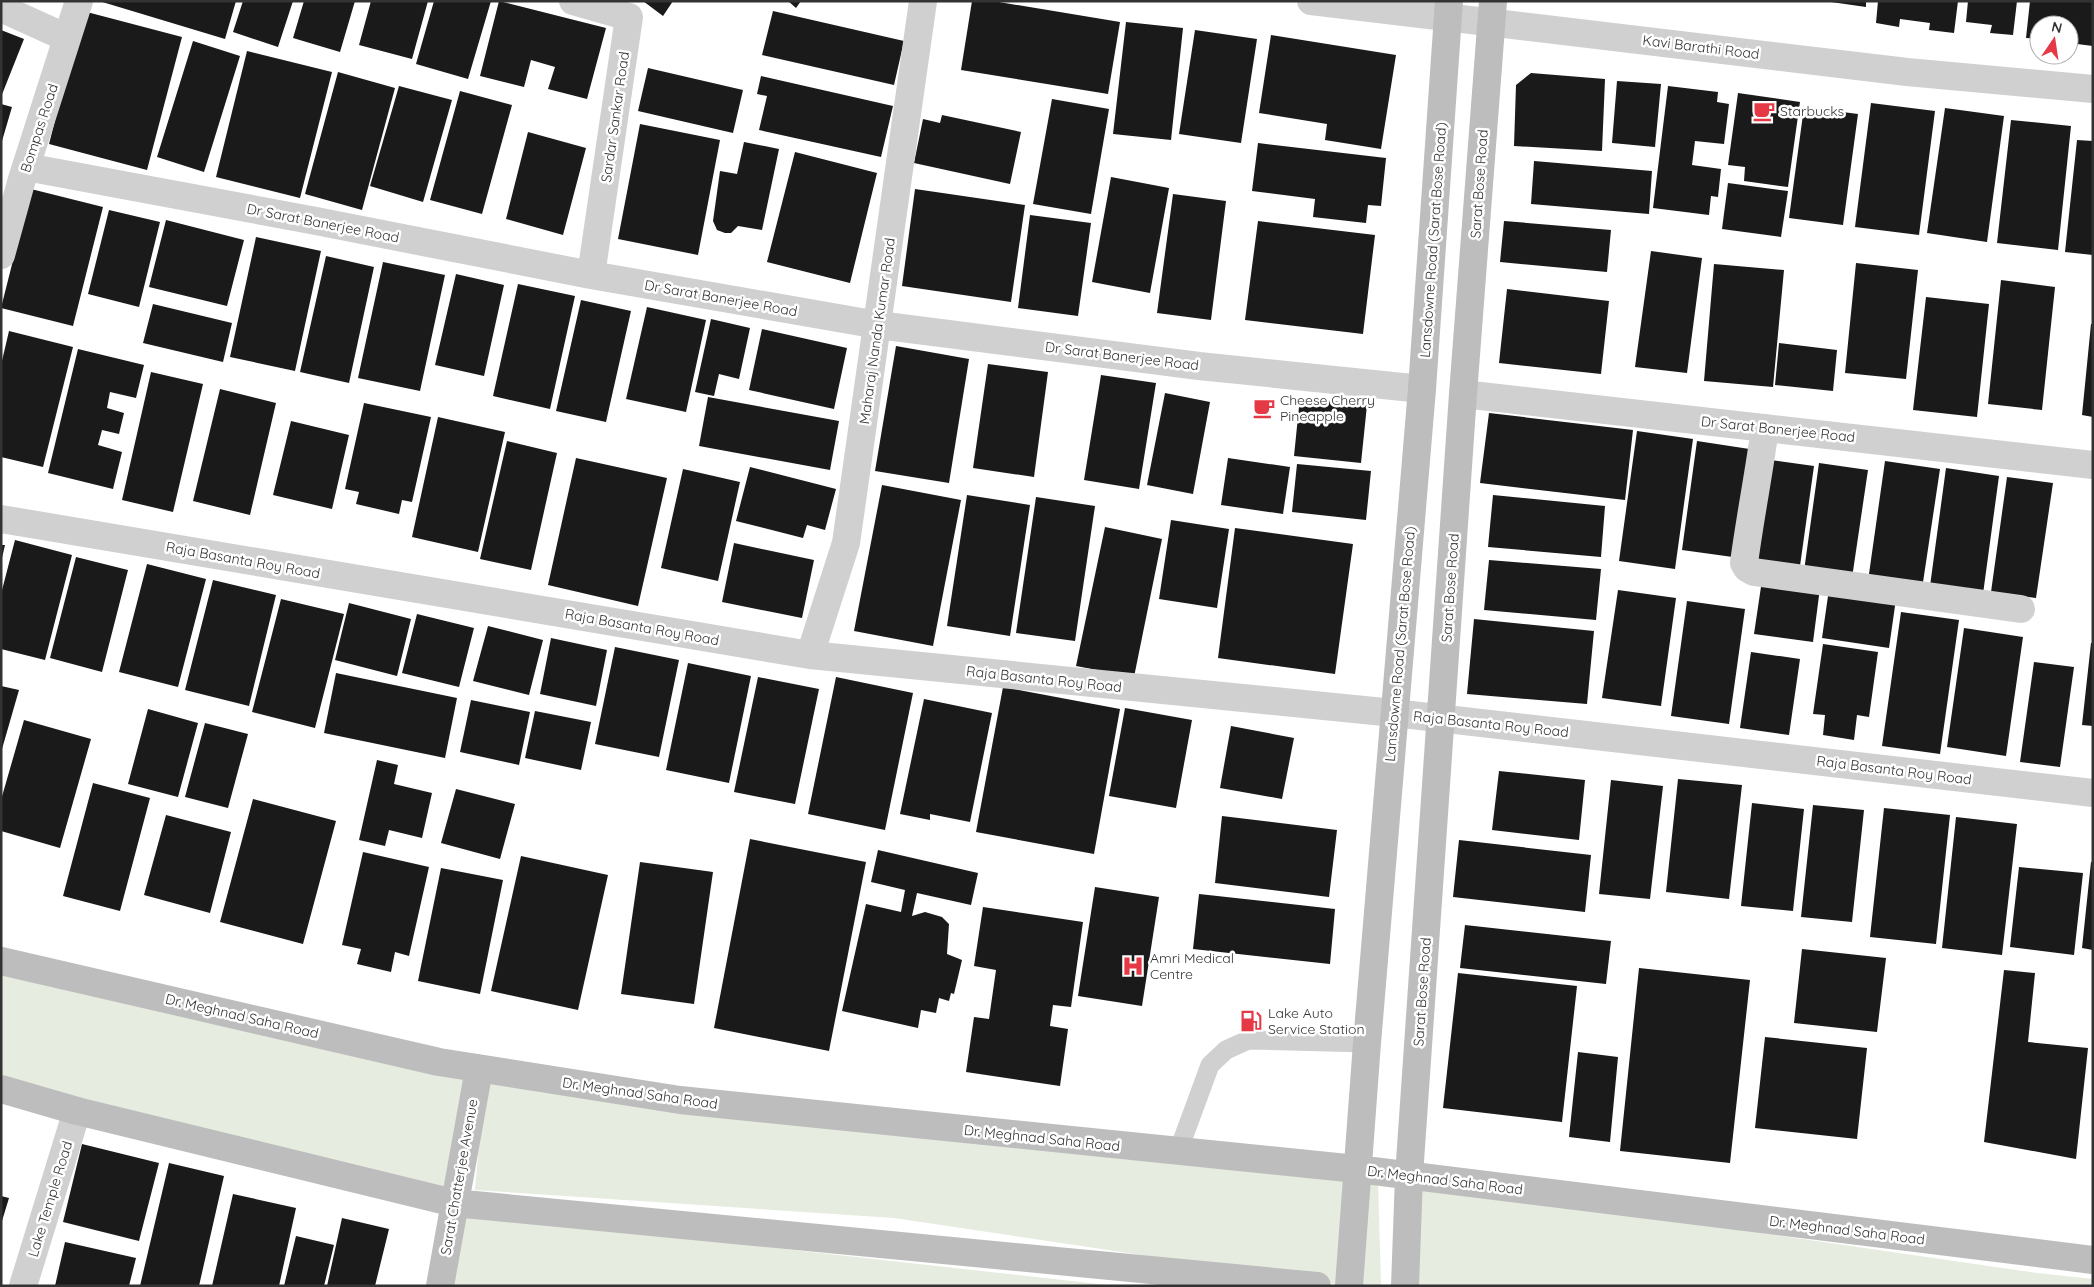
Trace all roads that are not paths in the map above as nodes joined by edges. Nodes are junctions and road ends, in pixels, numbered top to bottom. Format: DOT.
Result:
graph roads {
  1 [pos="79,1"];
  2 [pos="573,1"];
  3 [pos="923,1"];
  4 [pos="1311,1"];
  5 [pos="1,8"];
  6 [pos="1449,9"];
  7 [pos="1492,12"];
  8 [pos="67,38"];
  9 [pos="2093,89"];
  10 [pos="26,167"];
  11 [pos="1,255"];
  12 [pos="591,275"];
  13 [pos="878,325"];
  14 [pos="1422,389"];
  15 [pos="1463,394"];
  16 [pos="1765,428"];
  17 [pos="2093,465"];
  18 [pos="1,519"];
  19 [pos="2020,609"];
  20 [pos="810,655"];
  21 [pos="1394,713"];
  22 [pos="1441,718"];
  23 [pos="2093,793"];
  24 [pos="1,961"];
  25 [pos="1367,1043"];
  26 [pos="479,1069"];
  27 [pos="1,1089"];
  28 [pos="77,1112"];
  29 [pos="1178,1152"];
  30 [pos="1357,1169"];
  31 [pos="1409,1176"];
  32 [pos="454,1203"];
  33 [pos="2093,1260"];
  34 [pos="23,1286"];
  35 [pos="440,1286"];
  36 [pos="1317,1286"];
  37 [pos="1349,1286"];
  38 [pos="1405,1286"];
  1 -- 8 [label="street, Bompas Road"];
  2 -- 12 [label="street, Sardar Sankar Road"];
  3 -- 13 [label="street, Maharaj Nanda Kumar Road"];
  4 -- 6 [label="street, Kavi Barathi Road"];
  5 -- 8 [label="street"];
  6 -- 7 [label="street, Kavi Barathi Road"];
  6 -- 14 [label="street, Lansdowne Road (Sarat Bose Road)"];
  7 -- 9 [label="street, Kavi Barathi Road"];
  7 -- 15 [label="street, Sarat Bose Road"];
  8 -- 10 [label="street, Bompas Road"];
  10 -- 11 [label="street, Bompas Road"];
  10 -- 12 [label="street, Dr Sarat Banerjee Road"];
  12 -- 13 [label="street, Dr Sarat Banerjee Road"];
  13 -- 14 [label="street, Dr Sarat Banerjee Road"];
  13 -- 20 [label="street, Maharaj Nanda Kumar Road"];
  14 -- 21 [label="street, Lansdowne Road (Sarat Bose Road)"];
  15 -- 16 [label="street, Dr Sarat Banerjee Road"];
  15 -- 22 [label="street, Sarat Bose Road"];
  16 -- 17 [label="street, Dr Sarat Banerjee Road"];
  16 -- 19 [label="street"];
  18 -- 20 [label="street, Raja Basanta Roy Road"];
  20 -- 21 [label="street, Raja Basanta Roy Road"];
  21 -- 22 [label="street, Raja Basanta Roy Road"];
  21 -- 25 [label="street, Lansdowne Road (Sarat Bose Road)"];
  22 -- 23 [label="street, Raja Basanta Roy Road"];
  22 -- 31 [label="street, Sarat Bose Road"];
  24 -- 26 [label="street, Dr. Meghnad Saha Road"];
  25 -- 29 [label="lane"];
  25 -- 30 [label="street, Lansdowne Road (Sarat Bose Road)"];
  26 -- 29 [label="street, Dr. Meghnad Saha Road"];
  26 -- 32 [label="street, Sarat Chatterjee Avenue"];
  27 -- 28 [label="street"];
  28 -- 32 [label="street"];
  28 -- 34 [label="street, Lake Temple Road"];
  29 -- 30 [label="street, Dr. Meghnad Saha Road"];
  30 -- 31 [label="street, Dr. Meghnad Saha Road"];
  30 -- 37 [label="street, Lansdowne Road (Sarat Bose Road)"];
  31 -- 33 [label="street, Dr. Meghnad Saha Road"];
  31 -- 38 [label="street, Sarat Bose Road"];
  32 -- 35 [label="street, Sarat Chatterjee Avenue"];
  32 -- 36 [label="street"];
}
